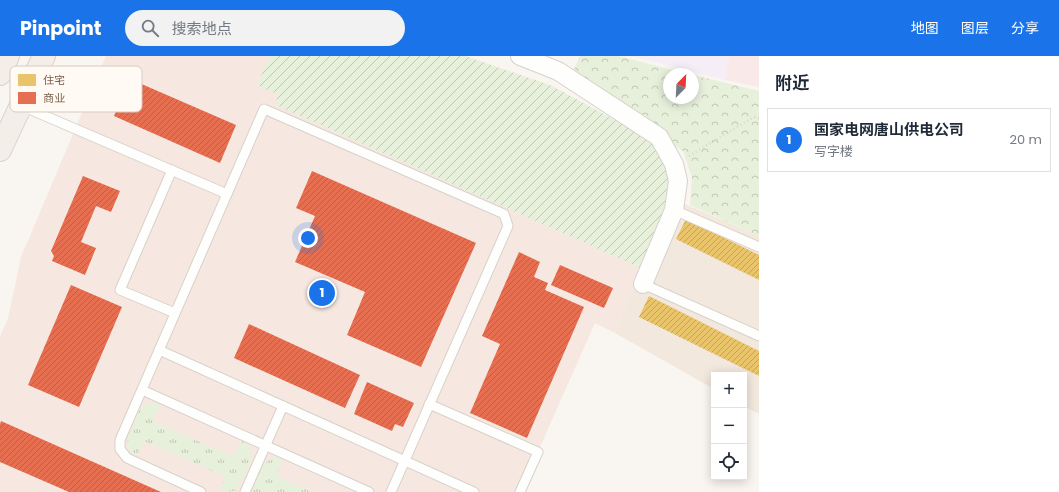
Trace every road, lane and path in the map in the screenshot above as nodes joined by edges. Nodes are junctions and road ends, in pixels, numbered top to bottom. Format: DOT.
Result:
graph roads {
  1 [pos="8,56"];
  2 [pos="44,56"];
  3 [pos="520,56"];
  4 [pos="40,66"];
  5 [pos="0,74"];
  6 [pos="19,112"];
  7 [pos="36,112"];
  8 [pos="759,118"];
  9 [pos="1,150"];
  10 [pos="674,164"];
  11 [pos="172,170"];
  12 [pos="227,194"];
  13 [pos="674,210"];
  14 [pos="759,247"];
  15 [pos="643,284"];
  16 [pos="175,313"];
  17 [pos="759,336"];
  18 [pos="159,350"];
  19 [pos="142,390"];
  20 [pos="430,404"];
  21 [pos="283,406"];
  22 [pos="201,492"];
  23 [pos="245,492"];
  24 [pos="369,492"];
  25 [pos="391,492"];
  26 [pos="474,492"];
  27 [pos="520,492"];
  1 -- 5 [label="main road"];
  2 -- 4 [label="main road"];
  3 -- 10 [label="street"];
  6 -- 9 [label="main road"];
  7 -- 11 [label="lane"];
  8 -- 10 [label="path"];
  10 -- 13 [label="street"];
  11 -- 12 [label="lane"];
  11 -- 16 [label="lane"];
  12 -- 16 [label="lane"];
  12 -- 20 [label="lane"];
  13 -- 14 [label="lane"];
  13 -- 15 [label="street"];
  15 -- 17 [label="lane"];
  16 -- 18 [label="lane"];
  18 -- 19 [label="lane"];
  18 -- 21 [label="lane"];
  19 -- 22 [label="lane"];
  19 -- 24 [label="lane"];
  20 -- 25 [label="lane"];
  20 -- 27 [label="lane"];
  21 -- 23 [label="lane"];
  21 -- 26 [label="lane"];
}
